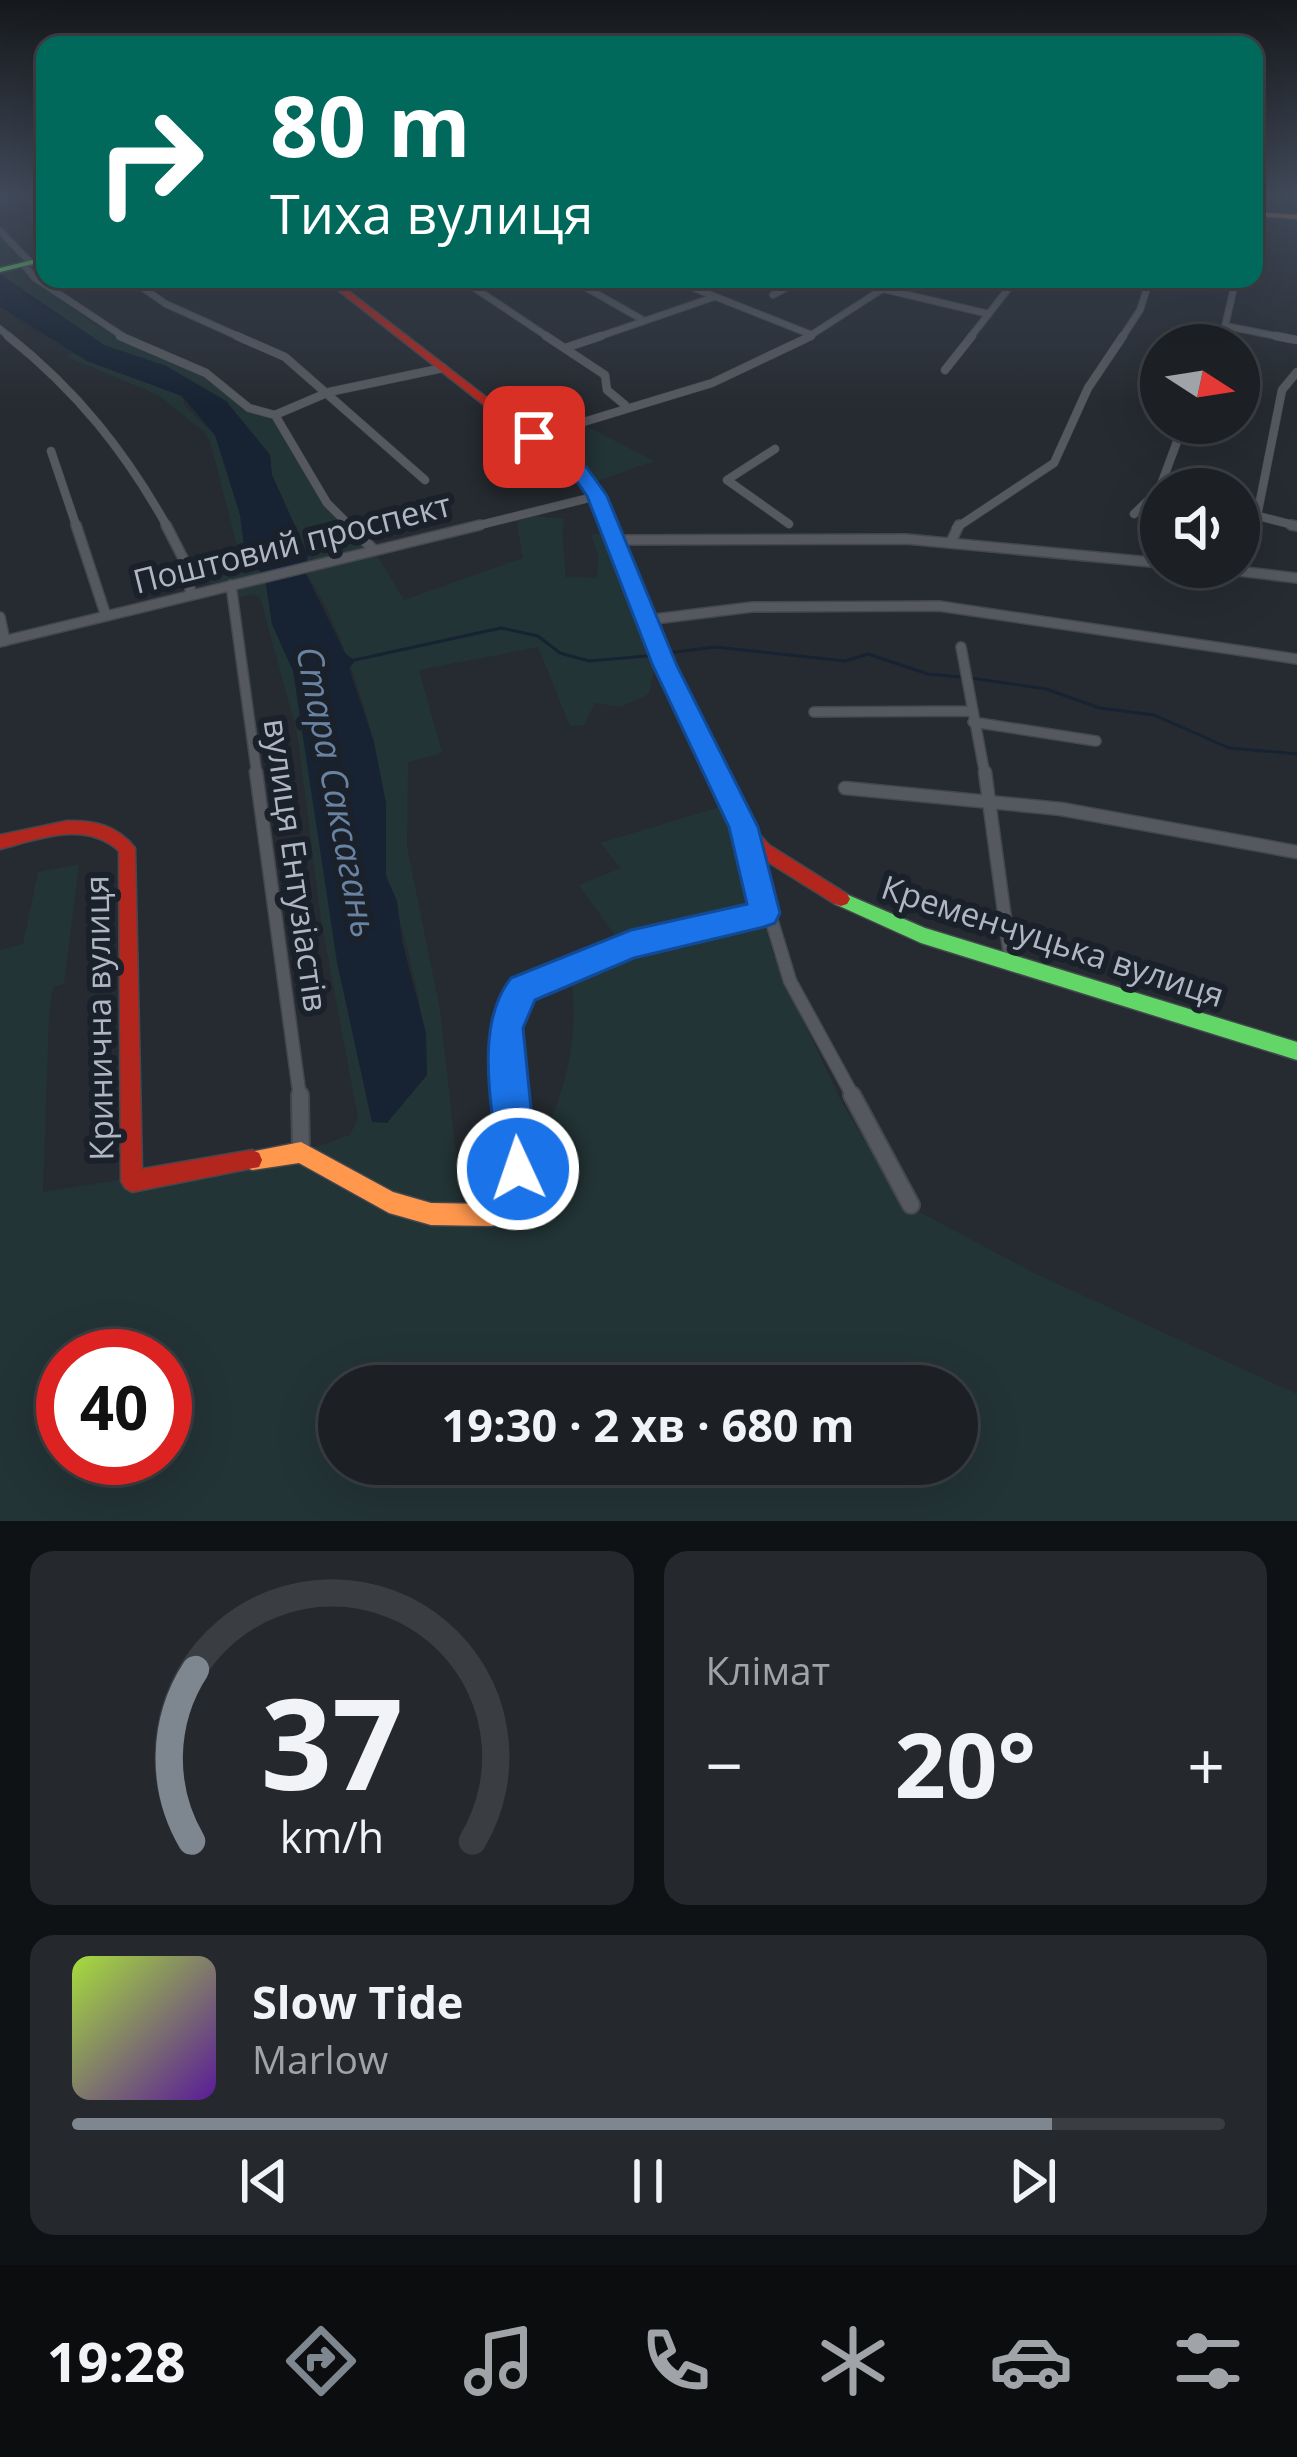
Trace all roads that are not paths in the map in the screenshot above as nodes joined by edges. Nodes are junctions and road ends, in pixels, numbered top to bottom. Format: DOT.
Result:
graph roads {
  1 [pos="49,288"];
  2 [pos="143,288"];
  3 [pos="340,288"];
  4 [pos="475,288"];
  5 [pos="587,288"];
  6 [pos="692,288"];
  7 [pos="786,288"];
  8 [pos="1009,288"];
  9 [pos="1147,288"];
  10 [pos="1234,288"];
  11 [pos="883,289"];
  12 [pos="773,296"];
  13 [pos="714,297"];
  14 [pos="989,314"];
  15 [pos="643,320"];
  16 [pos="1226,324"];
  17 [pos="0,329"];
  18 [pos="1260,333"];
  19 [pos="812,335"];
  20 [pos="1297,340"];
  21 [pos="565,347"];
  22 [pos="442,368"];
  23 [pos="945,370"];
  24 [pos="1297,372"];
  25 [pos="329,392"];
  26 [pos="625,405"];
  27 [pos="275,415"];
  28 [pos="534,437"];
  29 [pos="775,449"];
  30 [pos="51,452"];
  31 [pos="424,480"];
  32 [pos="597,496"];
  33 [pos="1260,501"];
  34 [pos="1140,508"];
  35 [pos="1134,514"];
  36 [pos="1260,517"];
  37 [pos="1297,526"];
  38 [pos="762,536"];
  39 [pos="615,539"];
  40 [pos="951,542"];
  41 [pos="374,550"];
  42 [pos="1140,560"];
  43 [pos="1260,574"];
  44 [pos="1297,578"];
  45 [pos="231,585"];
  46 [pos="191,595"];
  47 [pos="106,616"];
  48 [pos="0,617"];
  49 [pos="647,620"];
  50 [pos="2,642"];
  51 [pos="961,647"];
  52 [pos="1297,659"];
  53 [pos="814,712"];
  54 [pos="972,716"];
  55 [pos="1096,741"];
  56 [pos="845,788"];
  57 [pos="988,803"];
  58 [pos="743,827"];
  59 [pos="0,842"];
  60 [pos="1297,852"];
  61 [pos="764,913"];
  62 [pos="1011,963"];
  63 [pos="1297,1051"];
  64 [pos="301,1152"];
  65 [pos="911,1205"];
  1 -- 27 [label="street"];
  2 -- 25 [label="street"];
  3 -- 22 [label="street"];
  4 -- 21 [label="street"];
  5 -- 15 [label="street"];
  6 -- 13 [label="street"];
  7 -- 12 [label="street"];
  8 -- 14 [label="street"];
  9 -- 40 [label="street"];
  10 -- 16 [label="street"];
  11 -- 14 [label="street"];
  11 -- 19 [label="street"];
  13 -- 15 [label="street"];
  13 -- 19 [label="street"];
  14 -- 23 [label="street"];
  15 -- 21 [label="street"];
  17 -- 46 [label="street"];
  18 -- 20 [label="street"];
  19 -- 26 [label="street"];
  21 -- 26 [label="street"];
  22 -- 25 [label="street"];
  22 -- 28 [label="street"];
  24 -- 33 [label="street"];
  25 -- 27 [label="street"];
  25 -- 31 [label="street"];
  26 -- 28 [label="street"];
  27 -- 41 [label="street"];
  28 -- 32 [label="street"];
  29 -- 38 [label="street"];
  30 -- 47 [label="street"];
  32 -- 39 [label="street"];
  32 -- 41 [label="street, Поштовий проспект"];
  34 -- 35 [label="street"];
  36 -- 37 [label="street"];
  38 -- 39 [label="street"];
  38 -- 40 [label="street"];
  39 -- 49 [label="street"];
  40 -- 42 [label="street"];
  41 -- 45 [label="street, Поштовий проспект"];
  43 -- 44 [label="street"];
  45 -- 46 [label="street, Поштовий проспект"];
  45 -- 64 [label="street, вулиця Ентузіастів"];
  46 -- 47 [label="street, Поштовий проспект"];
  47 -- 50 [label="street, Поштовий проспект"];
  48 -- 50 [label="street"];
  49 -- 52 [label="street"];
  49 -- 58 [label="street"];
  51 -- 54 [label="street"];
  53 -- 54 [label="street"];
  54 -- 55 [label="street"];
  54 -- 57 [label="street"];
  56 -- 57 [label="street"];
  57 -- 60 [label="street"];
  57 -- 62 [label="street"];
  58 -- 61 [label="street"];
  58 -- 62 [label="street, Кременчуцька вулиця"];
  59 -- 64 [label="street, Кринична вулиця"];
  61 -- 64 [label="street"];
  61 -- 65 [label="street"];
  62 -- 63 [label="street, Кременчуцька вулиця"];
}
